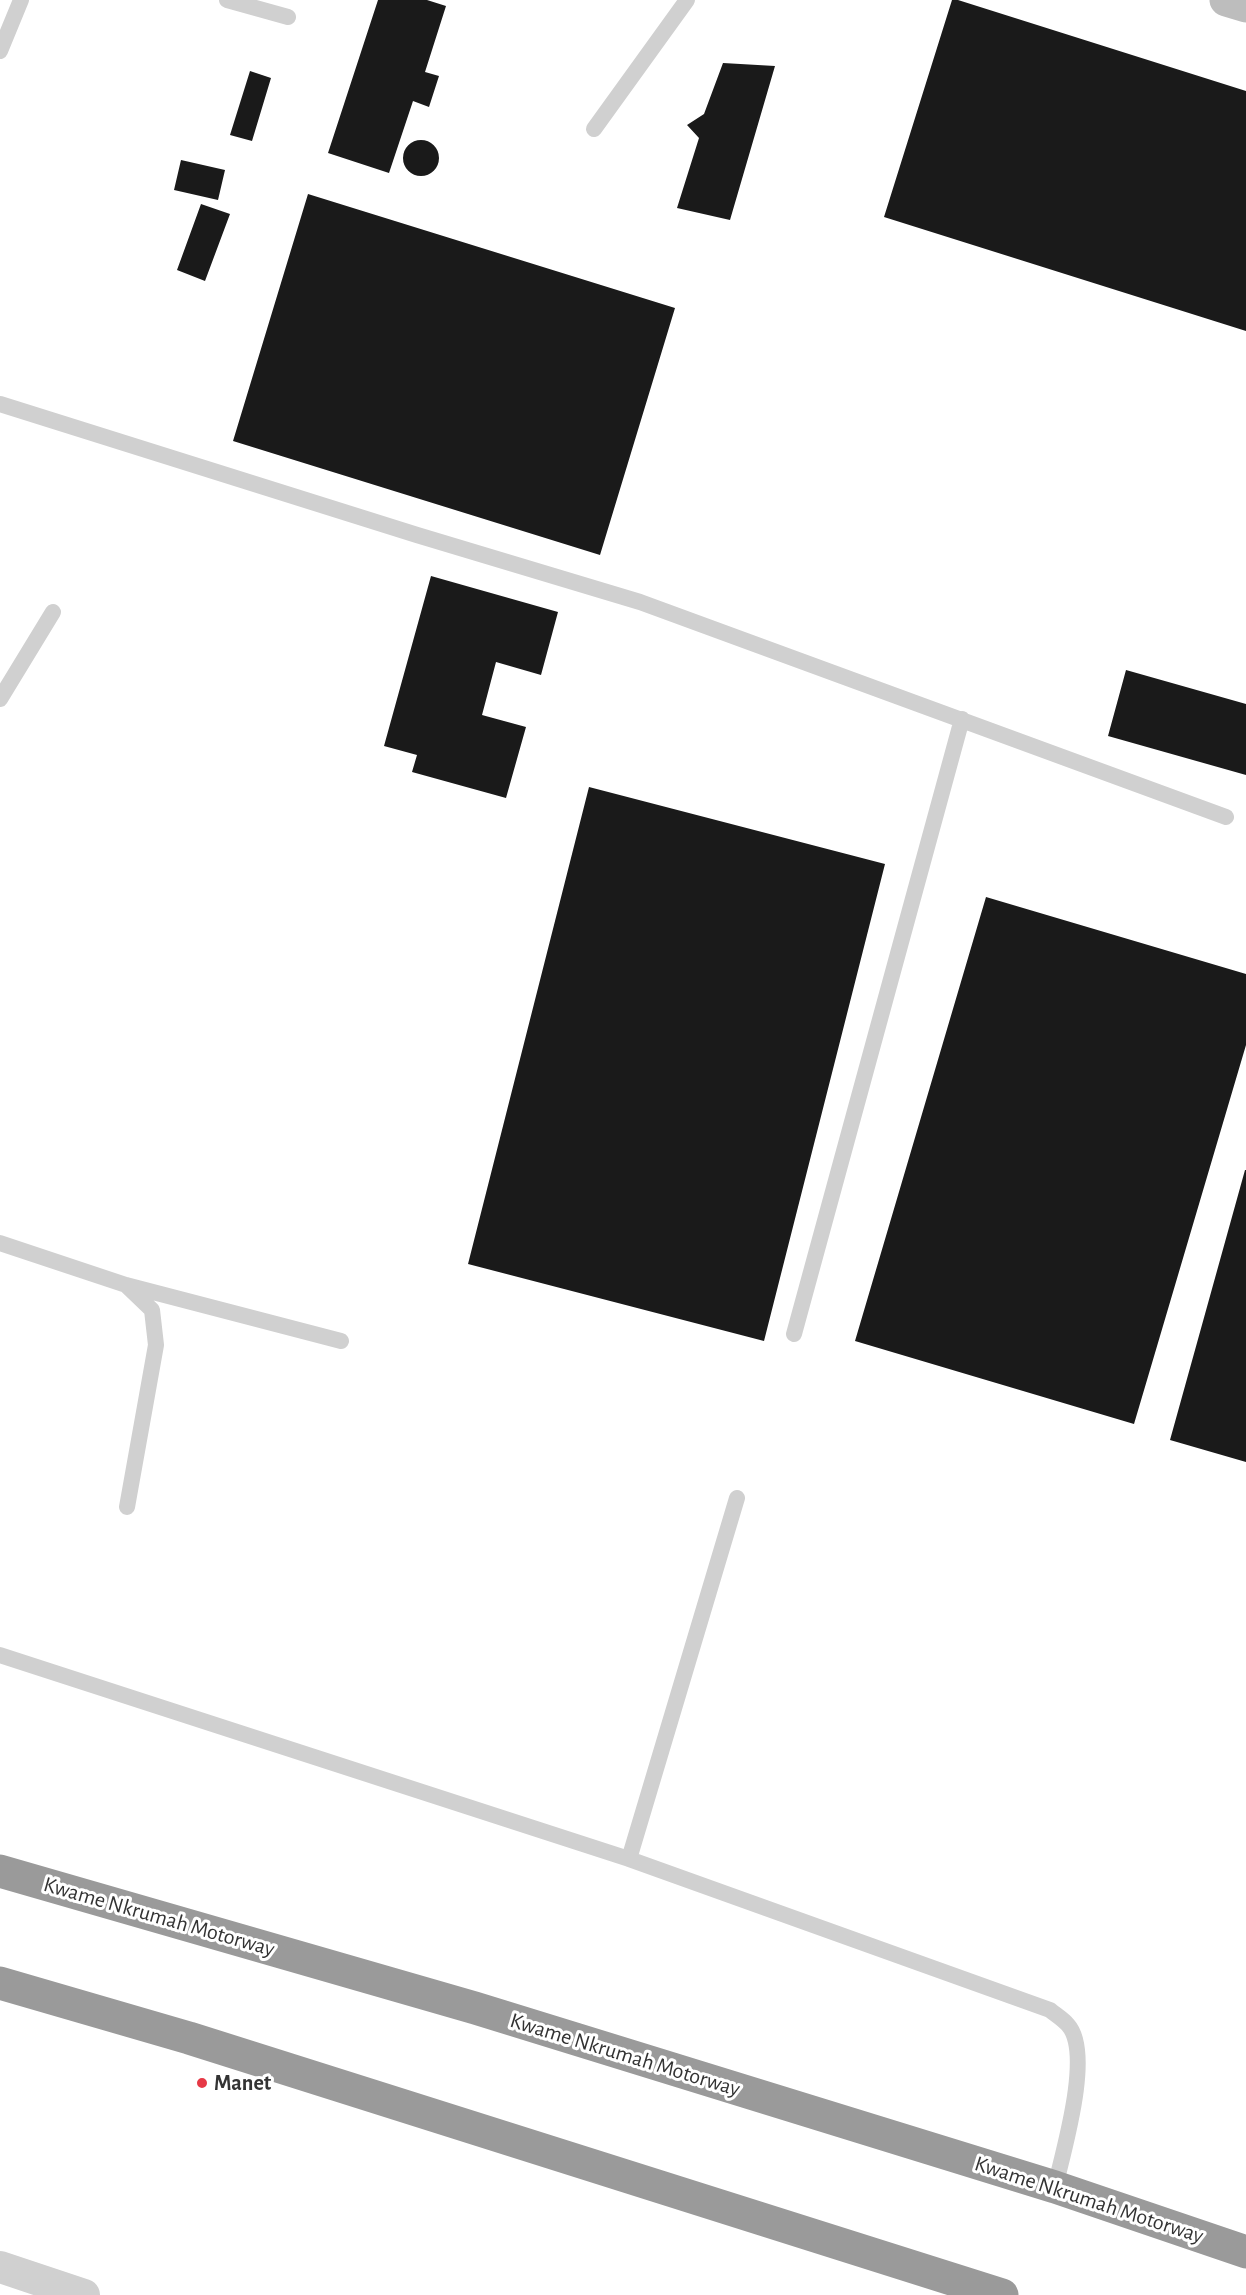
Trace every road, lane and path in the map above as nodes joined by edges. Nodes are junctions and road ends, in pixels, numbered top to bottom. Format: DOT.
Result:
graph roads {
  1 [pos="21,0"];
  2 [pos="227,0"];
  3 [pos="687,0"];
  4 [pos="288,18"];
  5 [pos="0,51"];
  6 [pos="594,129"];
  7 [pos="0,404"];
  8 [pos="53,612"];
  9 [pos="0,699"];
  10 [pos="962,719"];
  11 [pos="1226,817"];
  12 [pos="0,1243"];
  13 [pos="126,1285"];
  14 [pos="794,1334"];
  15 [pos="341,1341"];
  16 [pos="737,1498"];
  17 [pos="127,1507"];
  18 [pos="0,1655"];
  19 [pos="629,1859"];
  20 [pos="0,1871"];
  21 [pos="0,1983"];
  22 [pos="1055,2187"];
  23 [pos="1246,2252"];
  24 [pos="0,2267"];
  25 [pos="84,2295"];
  26 [pos="1002,2295"];
  1 -- 5 [label="lane"];
  2 -- 4 [label="lane"];
  3 -- 6 [label="lane"];
  7 -- 10 [label="lane"];
  8 -- 9 [label="lane"];
  10 -- 11 [label="lane"];
  10 -- 14 [label="lane"];
  12 -- 13 [label="lane"];
  13 -- 15 [label="lane"];
  13 -- 17 [label="lane"];
  16 -- 19 [label="lane"];
  18 -- 19 [label="lane"];
  19 -- 22 [label="lane"];
  20 -- 22 [label="highway, Kwame Nkrumah Motorway"];
  21 -- 26 [label="highway"];
  22 -- 23 [label="highway, Kwame Nkrumah Motorway"];
  24 -- 25 [label="street"];
}
